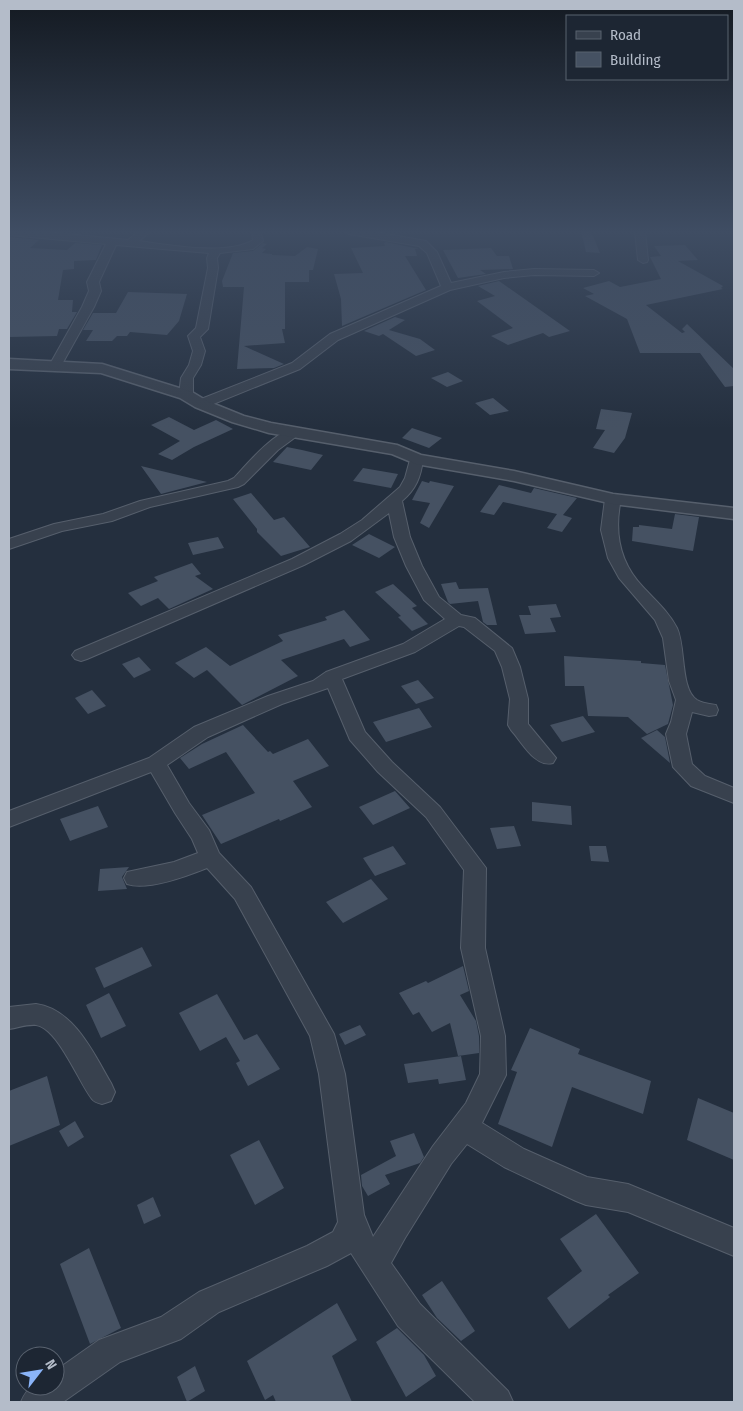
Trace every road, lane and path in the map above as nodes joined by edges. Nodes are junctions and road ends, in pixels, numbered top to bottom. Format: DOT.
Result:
graph roads {
  1 [pos="92,297"];
  2 [pos="208,297"];
  3 [pos="427,297"];
  4 [pos="9,364"];
  5 [pos="55,366"];
  6 [pos="193,399"];
  7 [pos="292,433"];
  8 [pos="416,459"];
  9 [pos="613,499"];
  10 [pos="394,500"];
  11 [pos="734,514"];
  12 [pos="9,544"];
  13 [pos="456,620"];
  14 [pos="81,655"];
  15 [pos="332,676"];
  16 [pos="685,700"];
  17 [pos="709,710"];
  18 [pos="546,758"];
  19 [pos="156,763"];
  20 [pos="734,796"];
  21 [pos="9,819"];
  22 [pos="210,857"];
  23 [pos="135,878"];
  24 [pos="9,1018"];
  25 [pos="102,1092"];
  26 [pos="464,1127"];
  27 [pos="353,1224"];
  28 [pos="734,1242"];
  29 [pos="376,1267"];
  30 [pos="37,1402"];
  31 [pos="497,1402"];
  1 -- 5 [label="street"];
  2 -- 6 [label="street"];
  3 -- 6 [label="street"];
  4 -- 5 [label="street"];
  5 -- 6 [label="street"];
  6 -- 7 [label="street"];
  7 -- 8 [label="street"];
  7 -- 12 [label="street"];
  8 -- 9 [label="street"];
  8 -- 10 [label="street"];
  9 -- 11 [label="street"];
  9 -- 16 [label="street"];
  10 -- 13 [label="street"];
  10 -- 14 [label="street"];
  13 -- 15 [label="street"];
  13 -- 18 [label="street"];
  15 -- 19 [label="street"];
  15 -- 26 [label="street"];
  16 -- 17 [label="street"];
  16 -- 20 [label="street"];
  19 -- 21 [label="street"];
  19 -- 22 [label="street"];
  22 -- 23 [label="street"];
  22 -- 27 [label="street"];
  24 -- 25 [label="street"];
  26 -- 28 [label="street"];
  26 -- 29 [label="street"];
  27 -- 29 [label="street"];
  27 -- 30 [label="street"];
  29 -- 31 [label="street"];
}
